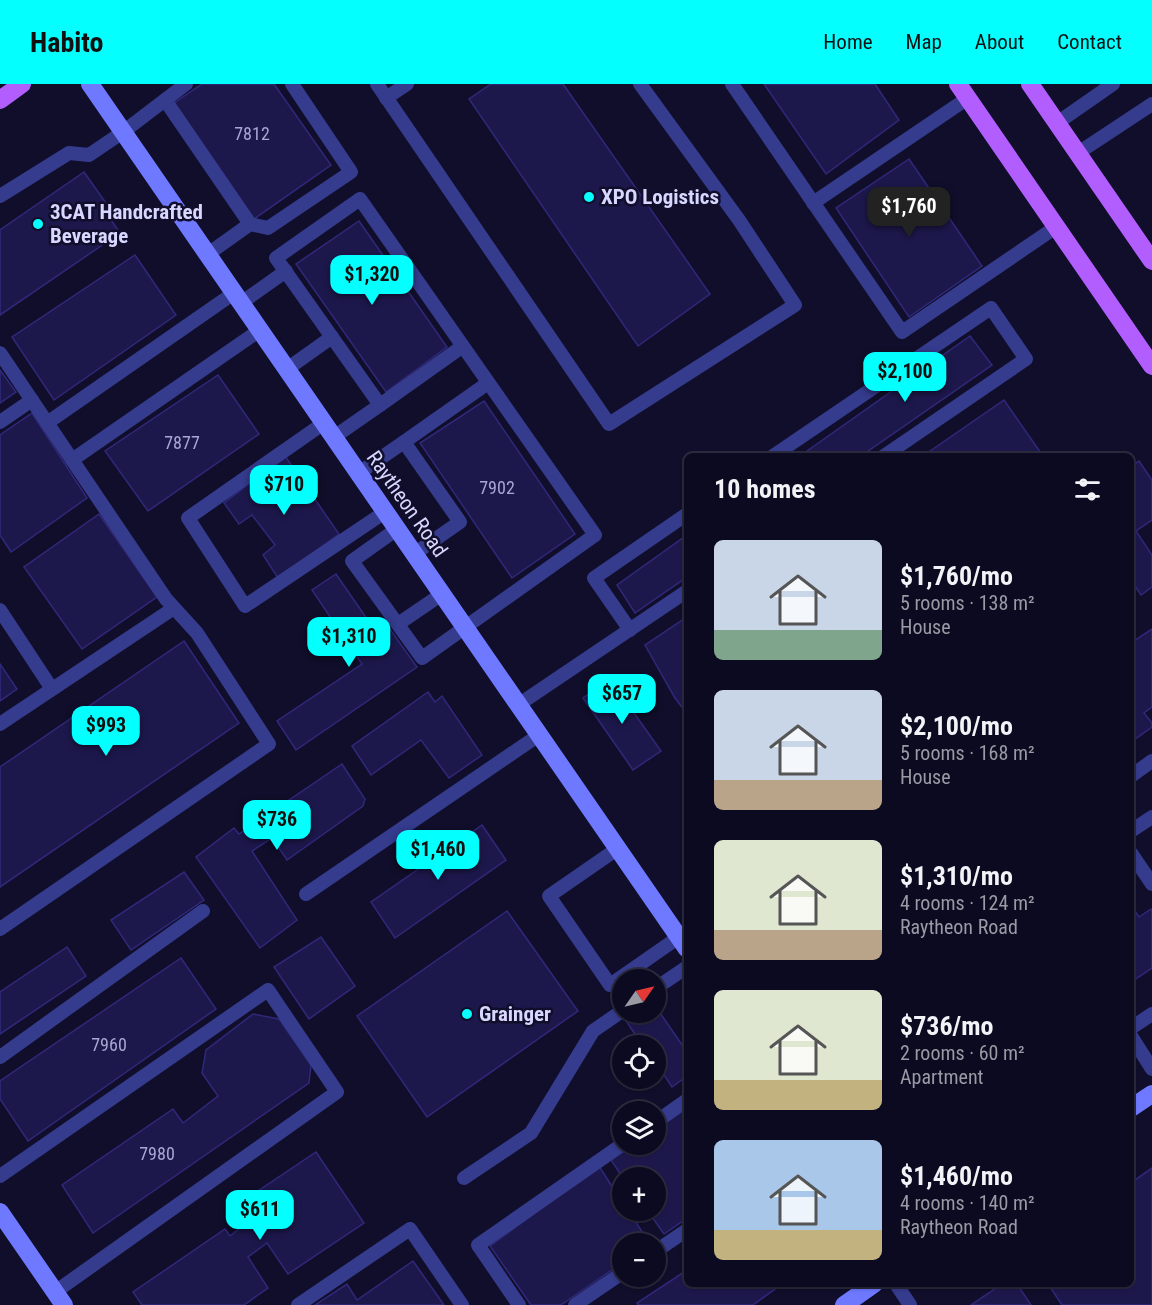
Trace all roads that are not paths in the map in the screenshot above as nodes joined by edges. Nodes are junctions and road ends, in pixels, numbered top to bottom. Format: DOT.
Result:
graph roads {
  1 [pos="22,84"];
  2 [pos="90,84"];
  3 [pos="186,84"];
  4 [pos="292,84"];
  5 [pos="377,84"];
  6 [pos="406,84"];
  7 [pos="640,84"];
  8 [pos="732,84"];
  9 [pos="1030,84"];
  10 [pos="1113,84"];
  11 [pos="963,91"];
  12 [pos="386,98"];
  13 [pos="0,100"];
  14 [pos="165,100"];
  15 [pos="1152,104"];
  16 [pos="1057,123"];
  17 [pos="123,132"];
  18 [pos="1078,153"];
  19 [pos="0,196"];
  20 [pos="813,203"];
  21 [pos="250,224"];
  22 [pos="1056,227"];
  23 [pos="208,254"];
  24 [pos="1152,261"];
  25 [pos="286,271"];
  26 [pos="238,298"];
  27 [pos="260,330"];
  28 [pos="332,337"];
  29 [pos="463,346"];
  30 [pos="0,353"];
  31 [pos="1152,366"];
  32 [pos="287,369"];
  33 [pos="488,383"];
  34 [pos="32,400"];
  35 [pos="380,405"];
  36 [pos="0,422"];
  37 [pos="47,423"];
  38 [pos="329,430"];
  39 [pos="404,442"];
  40 [pos="777,453"];
  41 [pos="888,453"];
  42 [pos="72,460"];
  43 [pos="359,473"];
  44 [pos="385,512"];
  45 [pos="684,516"];
  46 [pos="397,529"];
  47 [pos="414,554"];
  48 [pos="684,593"];
  49 [pos="442,594"];
  50 [pos="174,608"];
  51 [pos="0,610"];
  52 [pos="398,624"];
  53 [pos="465,627"];
  54 [pos="630,630"];
  55 [pos="52,689"];
  56 [pos="518,705"];
  57 [pos="0,724"];
  58 [pos="538,735"];
  59 [pos="1152,761"];
  60 [pos="1134,774"];
  61 [pos="1152,817"];
  62 [pos="1134,829"];
  63 [pos="617,849"];
  64 [pos="1134,857"];
  65 [pos="1152,884"];
  66 [pos="306,894"];
  67 [pos="203,911"];
  68 [pos="0,929"];
  69 [pos="683,943"];
  70 [pos="684,969"];
  71 [pos="666,981"];
  72 [pos="1152,1014"];
  73 [pos="612,1018"];
  74 [pos="1134,1026"];
  75 [pos="1134,1041"];
  76 [pos="0,1057"];
  77 [pos="1152,1069"];
  78 [pos="1152,1094"];
  79 [pos="684,1102"];
  80 [pos="1134,1106"];
  81 [pos="666,1115"];
  82 [pos="612,1152"];
  83 [pos="0,1176"];
  84 [pos="464,1178"];
  85 [pos="0,1212"];
  86 [pos="684,1232"];
  87 [pos="666,1244"];
  88 [pos="612,1280"];
  89 [pos="870,1287"];
  90 [pos="898,1287"];
  91 [pos="59,1298"];
  92 [pos="298,1305"];
  93 [pos="462,1305"];
  94 [pos="519,1305"];
  95 [pos="575,1305"];
  96 [pos="844,1305"];
  97 [pos="910,1305"];
  1 -- 13 [label="main road"];
  2 -- 17 [label="street, Raytheon Road"];
  3 -- 14 [label="lane"];
  4 -- 21 [label="lane"];
  5 -- 12 [label="lane"];
  6 -- 12 [label="lane"];
  7 -- 12 [label="lane"];
  8 -- 20 [label="lane"];
  9 -- 16 [label="main road"];
  10 -- 16 [label="lane"];
  11 -- 20 [label="lane"];
  11 -- 22 [label="main road"];
  14 -- 17 [label="lane"];
  14 -- 21 [label="lane"];
  15 -- 18 [label="lane"];
  16 -- 18 [label="main road"];
  17 -- 19 [label="lane"];
  17 -- 23 [label="street, Raytheon Road"];
  18 -- 24 [label="main road"];
  20 -- 22 [label="lane"];
  21 -- 23 [label="lane"];
  22 -- 31 [label="main road"];
  23 -- 26 [label="street, Raytheon Road"];
  25 -- 26 [label="lane"];
  25 -- 28 [label="lane"];
  25 -- 29 [label="lane"];
  26 -- 27 [label="street, Raytheon Road"];
  26 -- 37 [label="lane"];
  27 -- 32 [label="street, Raytheon Road"];
  27 -- 42 [label="lane"];
  28 -- 32 [label="lane"];
  28 -- 35 [label="lane"];
  29 -- 33 [label="lane"];
  29 -- 35 [label="lane"];
  30 -- 34 [label="lane"];
  32 -- 38 [label="street, Raytheon Road"];
  33 -- 39 [label="lane"];
  33 -- 53 [label="lane"];
  34 -- 36 [label="lane"];
  34 -- 37 [label="lane"];
  35 -- 38 [label="lane"];
  37 -- 42 [label="lane"];
  38 -- 43 [label="street, Raytheon Road"];
  38 -- 44 [label="lane"];
  39 -- 43 [label="lane"];
  39 -- 47 [label="lane"];
  40 -- 41 [label="lane"];
  42 -- 50 [label="lane"];
  43 -- 44 [label="street, Raytheon Road"];
  44 -- 46 [label="street, Raytheon Road"];
  45 -- 54 [label="lane"];
  46 -- 47 [label="street, Raytheon Road"];
  46 -- 52 [label="lane"];
  47 -- 49 [label="street, Raytheon Road"];
  48 -- 54 [label="lane"];
  49 -- 52 [label="lane"];
  49 -- 53 [label="street, Raytheon Road"];
  50 -- 55 [label="lane"];
  50 -- 68 [label="lane"];
  51 -- 55 [label="lane"];
  52 -- 53 [label="lane"];
  53 -- 56 [label="street, Raytheon Road"];
  54 -- 56 [label="lane"];
  55 -- 57 [label="lane"];
  56 -- 58 [label="street, Raytheon Road"];
  58 -- 63 [label="street, Raytheon Road"];
  58 -- 66 [label="lane"];
  59 -- 60 [label="lane"];
  61 -- 62 [label="lane"];
  63 -- 69 [label="street, Raytheon Road"];
  63 -- 69 [label="lane"];
  64 -- 65 [label="lane"];
  67 -- 76 [label="lane"];
  70 -- 71 [label="lane"];
  72 -- 74 [label="lane"];
  73 -- 84 [label="lane"];
  75 -- 77 [label="lane"];
  78 -- 80 [label="street"];
  79 -- 81 [label="lane"];
  82 -- 94 [label="lane"];
  83 -- 91 [label="lane"];
  85 -- 91 [label="street"];
  86 -- 87 [label="lane"];
  88 -- 95 [label="lane"];
  89 -- 96 [label="street"];
  90 -- 97 [label="lane"];
  92 -- 93 [label="lane"];
}
